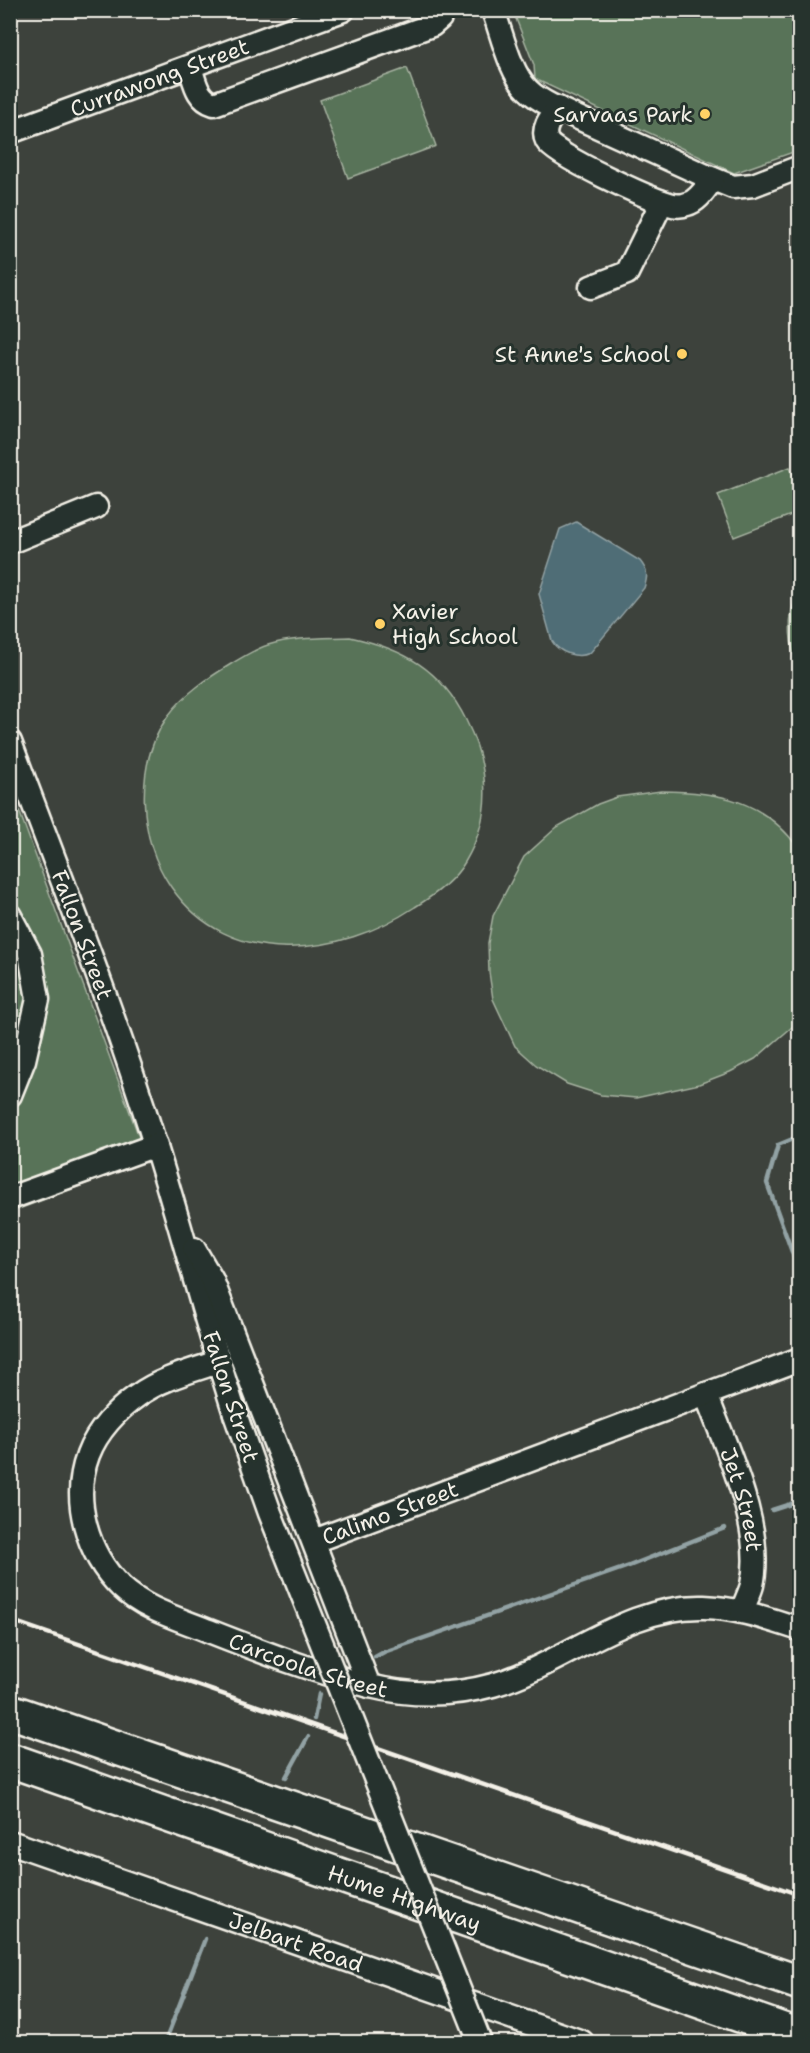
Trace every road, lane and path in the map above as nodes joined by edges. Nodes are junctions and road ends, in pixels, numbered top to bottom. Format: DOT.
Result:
graph roads {
  1 [pos="343,10"];
  2 [pos="442,10"];
  3 [pos="493,10"];
  4 [pos="190,67"];
  5 [pos="558,108"];
  6 [pos="10,132"];
  7 [pos="800,167"];
  8 [pos="713,179"];
  9 [pos="662,202"];
  10 [pos="591,287"];
  11 [pos="96,507"];
  12 [pos="10,542"];
  13 [pos="10,742"];
  14 [pos="11,919"];
  15 [pos="10,1095"];
  16 [pos="156,1145"];
  17 [pos="12,1194"];
  18 [pos="175,1213"];
  19 [pos="800,1359"];
  20 [pos="218,1362"];
  21 [pos="706,1394"];
  22 [pos="314,1541"];
  23 [pos="742,1611"];
  24 [pos="800,1629"];
  25 [pos="369,1686"];
  26 [pos="10,1711"];
  27 [pos="10,1760"];
  28 [pos="10,1842"];
  29 [pos="800,1983"];
  30 [pos="800,2036"];
  31 [pos="480,2043"];
  32 [pos="582,2043"];
  1 -- 4 [label="street, Currawong Street"];
  2 -- 4 [label="street"];
  3 -- 5 [label="street"];
  4 -- 6 [label="street, Currawong Street"];
  5 -- 8 [label="street"];
  5 -- 9 [label="street"];
  7 -- 8 [label="street"];
  8 -- 9 [label="street"];
  9 -- 10 [label="street"];
  11 -- 12 [label="street"];
  13 -- 16 [label="street, Fallon Street"];
  14 -- 15 [label="street"];
  16 -- 17 [label="street"];
  16 -- 18 [label="street, Fallon Street"];
  18 -- 20 [label="street, Fallon Street"];
  18 -- 22 [label="street, Calimo Street"];
  19 -- 21 [label="street, Calimo Street"];
  20 -- 25 [label="street, Carcoola Street"];
  20 -- 31 [label="street, Fallon Street, bridge"];
  21 -- 22 [label="street, Calimo Street"];
  21 -- 23 [label="street, Jet Street"];
  22 -- 25 [label="street"];
  23 -- 24 [label="street, Carcoola Street"];
  23 -- 25 [label="street, Carcoola Street"];
  26 -- 29 [label="highway"];
  27 -- 30 [label="highway, Hume Highway"];
  28 -- 32 [label="street, Jelbart Road"];
}
